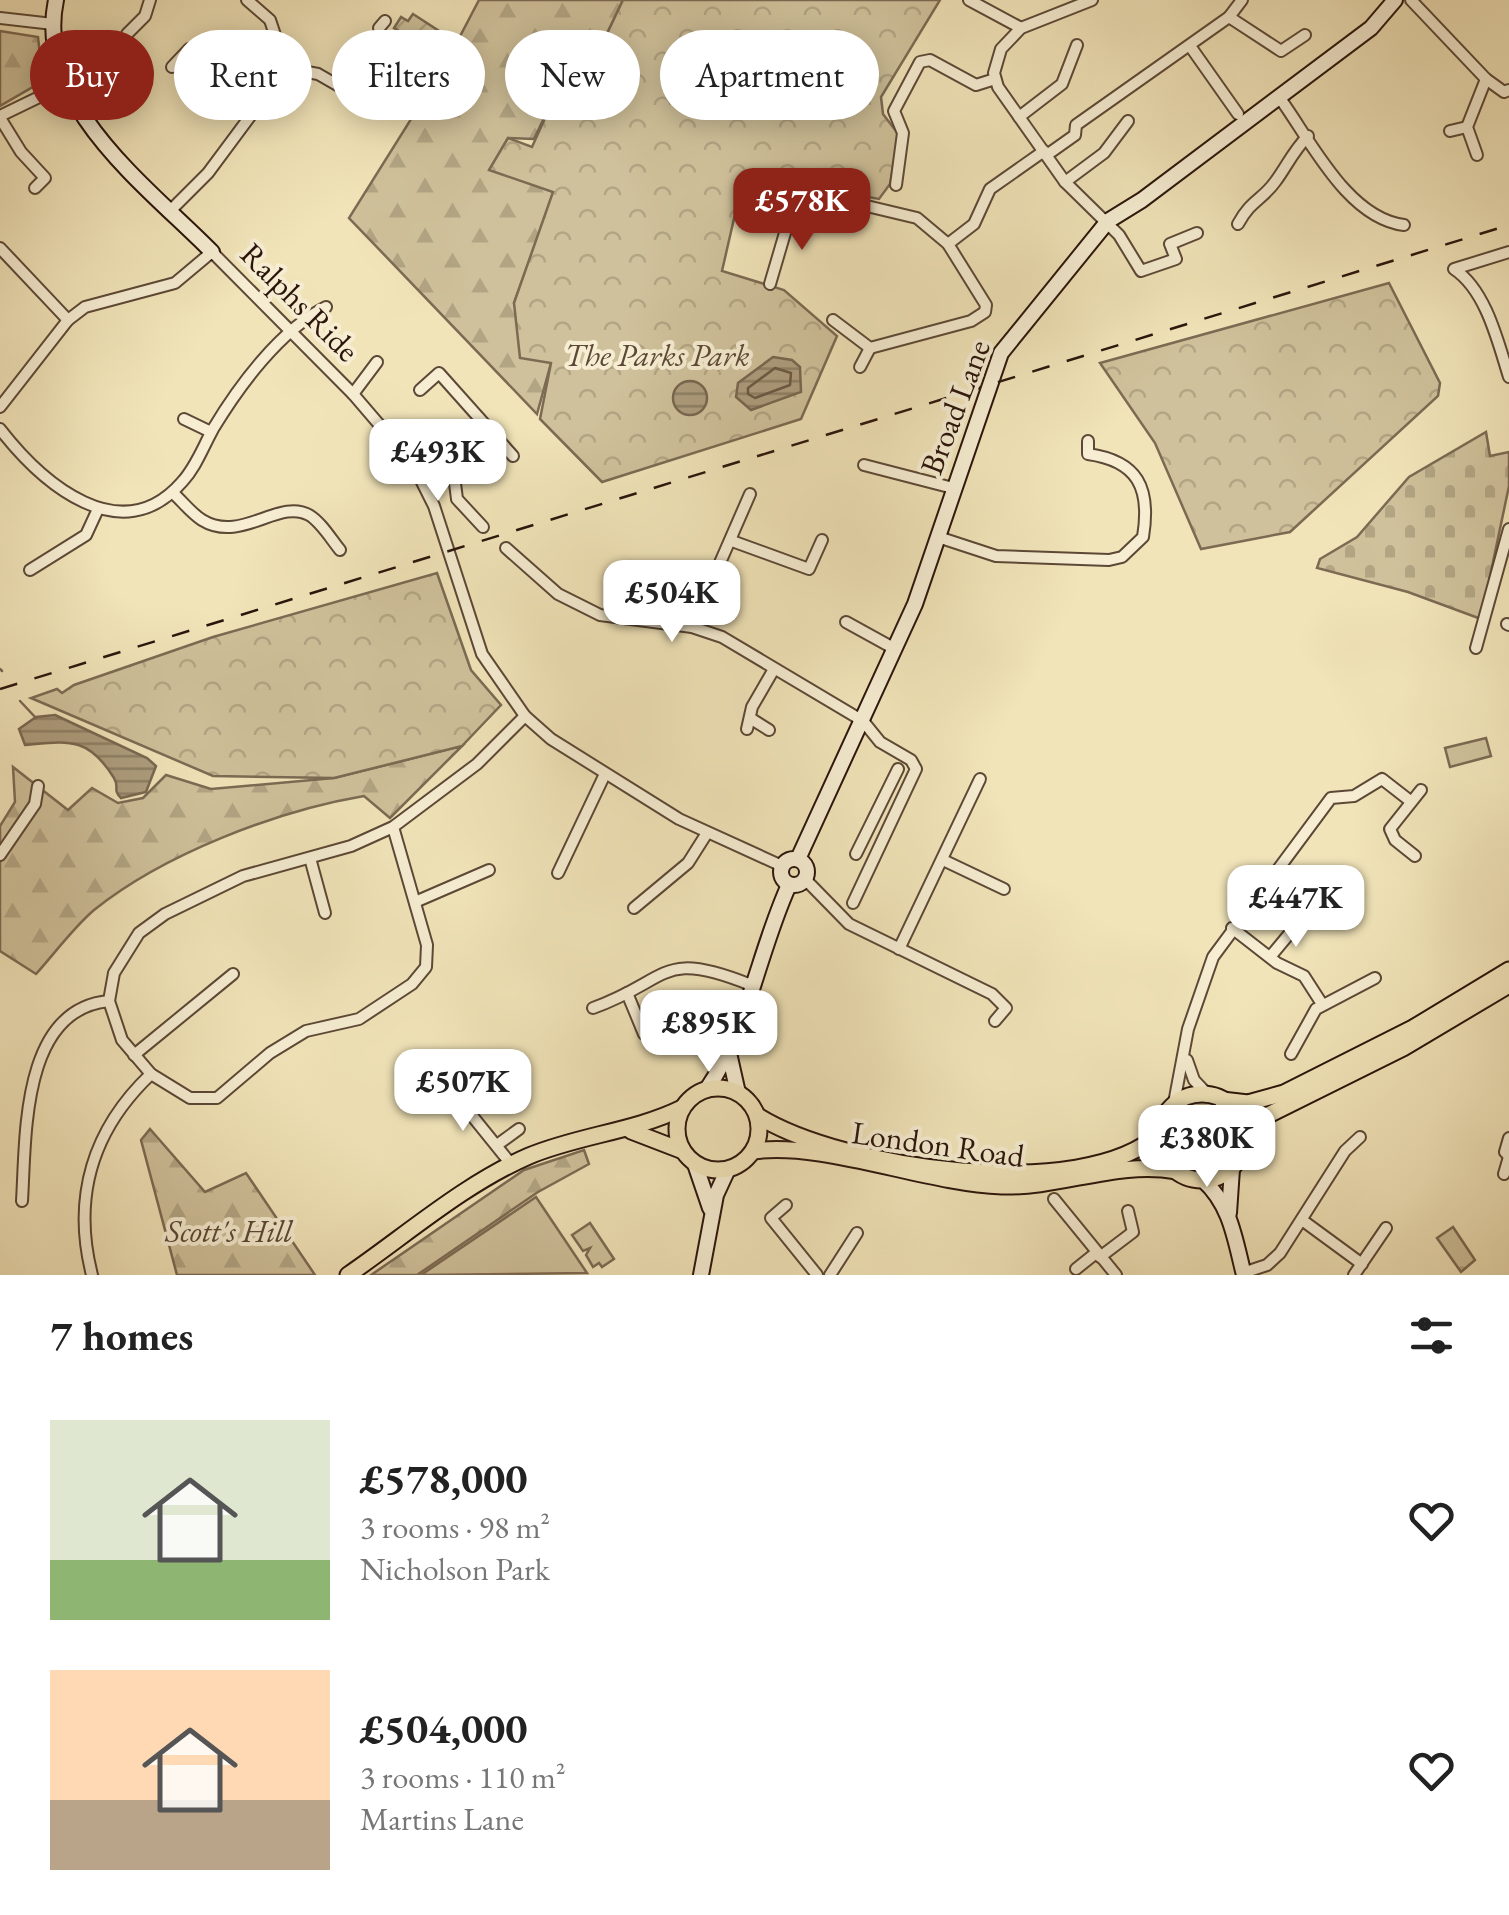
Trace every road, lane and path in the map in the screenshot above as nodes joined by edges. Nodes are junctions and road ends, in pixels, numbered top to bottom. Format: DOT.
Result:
graph roads {
  1 [pos="56,0"];
  2 [pos="150,0"];
  3 [pos="246,0"];
  4 [pos="969,0"];
  5 [pos="1092,0"];
  6 [pos="1242,0"];
  7 [pos="1395,0"];
  8 [pos="1411,0"];
  9 [pos="1229,17"];
  10 [pos="0,18"];
  11 [pos="52,24"];
  12 [pos="1021,28"];
  13 [pos="53,30"];
  14 [pos="131,30"];
  15 [pos="273,30"];
  16 [pos="1305,36"];
  17 [pos="1077,45"];
  18 [pos="1190,46"];
  19 [pos="995,79"];
  20 [pos="1486,79"];
  21 [pos="1509,90"];
  22 [pos="1279,97"];
  23 [pos="30,102"];
  24 [pos="1238,114"];
  25 [pos="0,117"];
  26 [pos="1019,118"];
  27 [pos="86,120"];
  28 [pos="247,120"];
  29 [pos="1128,121"];
  30 [pos="1466,128"];
  31 [pos="1450,130"];
  32 [pos="1308,136"];
  33 [pos="1047,152"];
  34 [pos="1477,155"];
  35 [pos="1065,182"];
  36 [pos="896,185"];
  37 [pos="34,188"];
  38 [pos="171,210"];
  39 [pos="1108,221"];
  40 [pos="1238,224"];
  41 [pos="1404,225"];
  42 [pos="1196,233"];
  43 [pos="948,244"];
  44 [pos="0,248"];
  45 [pos="212,252"];
  46 [pos="1509,252"];
  47 [pos="770,284"];
  48 [pos="326,307"];
  49 [pos="68,320"];
  50 [pos="833,320"];
  51 [pos="294,333"];
  52 [pos="870,348"];
  53 [pos="377,362"];
  54 [pos="860,367"];
  55 [pos="1509,377"];
  56 [pos="420,390"];
  57 [pos="353,394"];
  58 [pos="0,407"];
  59 [pos="184,419"];
  60 [pos="483,423"];
  61 [pos="0,429"];
  62 [pos="212,432"];
  63 [pos="1088,441"];
  64 [pos="442,449"];
  65 [pos="514,456"];
  66 [pos="413,464"];
  67 [pos="864,464"];
  68 [pos="953,488"];
  69 [pos="172,493"];
  70 [pos="750,494"];
  71 [pos="98,509"];
  72 [pos="483,527"];
  73 [pos="1509,530"];
  74 [pos="938,537"];
  75 [pos="732,540"];
  76 [pos="822,540"];
  77 [pos="506,548"];
  78 [pos="340,550"];
  79 [pos="30,570"];
  80 [pos="846,622"];
  81 [pos="692,627"];
  82 [pos="1476,648"];
  83 [pos="895,649"];
  84 [pos="774,670"];
  85 [pos="525,716"];
  86 [pos="862,721"];
  87 [pos="769,730"];
  88 [pos="898,769"];
  89 [pos="605,774"];
  90 [pos="980,779"];
  91 [pos="38,786"];
  92 [pos="1421,790"];
  93 [pos="1409,800"];
  94 [pos="879,807"];
  95 [pos="896,816"];
  96 [pos="393,826"];
  97 [pos="707,833"];
  98 [pos="0,855"];
  99 [pos="1416,856"];
  100 [pos="310,858"];
  101 [pos="798,859"];
  102 [pos="943,860"];
  103 [pos="863,862"];
  104 [pos="782,866"];
  105 [pos="489,870"];
  106 [pos="558,872"];
  107 [pos="805,879"];
  108 [pos="789,885"];
  109 [pos="1004,889"];
  110 [pos="415,902"];
  111 [pos="852,903"];
  112 [pos="634,908"];
  113 [pos="1310,909"];
  114 [pos="325,913"];
  115 [pos="1232,928"];
  116 [pos="899,949"];
  117 [pos="1270,957"];
  118 [pos="1509,970"];
  119 [pos="233,974"];
  120 [pos="1375,978"];
  121 [pos="751,985"];
  122 [pos="1509,985"];
  123 [pos="628,993"];
  124 [pos="109,1001"];
  125 [pos="1322,1004"];
  126 [pos="593,1008"];
  127 [pos="995,1021"];
  128 [pos="644,1034"];
  129 [pos="728,1048"];
  130 [pos="1186,1054"];
  131 [pos="1291,1054"];
  132 [pos="134,1055"];
  133 [pos="151,1074"];
  134 [pos="707,1089"];
  135 [pos="738,1092"];
  136 [pos="428,1094"];
  137 [pos="1215,1097"];
  138 [pos="1174,1103"];
  139 [pos="682,1108"];
  140 [pos="758,1116"];
  141 [pos="519,1129"];
  142 [pos="621,1130"];
  143 [pos="1160,1133"];
  144 [pos="1360,1137"];
  145 [pos="1509,1138"];
  146 [pos="1244,1144"];
  147 [pos="497,1145"];
  148 [pos="683,1151"];
  149 [pos="753,1151"];
  150 [pos="1509,1157"];
  151 [pos="511,1164"];
  152 [pos="695,1164"];
  153 [pos="728,1169"];
  154 [pos="1232,1169"];
  155 [pos="1176,1171"];
  156 [pos="1504,1174"];
  157 [pos="1203,1180"];
  158 [pos="1054,1199"];
  159 [pos="22,1200"];
  160 [pos="786,1205"];
  161 [pos="1128,1210"];
  162 [pos="1228,1216"];
  163 [pos="1302,1220"];
  164 [pos="710,1224"];
  165 [pos="1386,1228"];
  166 [pos="857,1233"];
  167 [pos="1098,1255"];
  168 [pos="1362,1264"];
  169 [pos="1076,1269"];
  170 [pos="1243,1274"];
  171 [pos="92,1275"];
  172 [pos="348,1275"];
  173 [pos="701,1275"];
  174 [pos="817,1275"];
  175 [pos="830,1275"];
  176 [pos="1116,1275"];
  177 [pos="1354,1275"];
  1 -- 11 [label="street, Ralphs Ride"];
  2 -- 14 [label="street"];
  3 -- 15 [label="street"];
  4 -- 12 [label="street"];
  5 -- 12 [label="street"];
  6 -- 9 [label="street"];
  7 -- 22 [label="street, Broad Lane"];
  8 -- 20 [label="street"];
  9 -- 16 [label="street"];
  9 -- 18 [label="street"];
  10 -- 11 [label="street"];
  11 -- 13 [label="street, Ralphs Ride"];
  12 -- 19 [label="street"];
  17 -- 26 [label="street"];
  18 -- 24 [label="street"];
  18 -- 33 [label="street"];
  19 -- 26 [label="street"];
  19 -- 36 [label="street"];
  20 -- 21 [label="street"];
  20 -- 30 [label="street"];
  22 -- 32 [label="street"];
  22 -- 39 [label="street, Broad Lane"];
  23 -- 25 [label="street"];
  25 -- 37 [label="street"];
  26 -- 33 [label="street"];
  27 -- 38 [label="street, Ralphs Ride"];
  28 -- 38 [label="street"];
  29 -- 35 [label="street"];
  30 -- 31 [label="street"];
  30 -- 34 [label="street"];
  32 -- 40 [label="street"];
  32 -- 41 [label="street"];
  33 -- 35 [label="street"];
  33 -- 43 [label="street"];
  35 -- 39 [label="street"];
  38 -- 45 [label="street, Ralphs Ride"];
  39 -- 42 [label="street"];
  39 -- 68 [label="street, Broad Lane"];
  43 -- 47 [label="street"];
  43 -- 52 [label="street"];
  44 -- 49 [label="street"];
  45 -- 49 [label="street"];
  45 -- 51 [label="street, Ralphs Ride"];
  46 -- 55 [label="street"];
  48 -- 51 [label="street"];
  49 -- 58 [label="street"];
  50 -- 52 [label="street"];
  51 -- 57 [label="street, Ralphs Ride"];
  51 -- 62 [label="street"];
  52 -- 54 [label="street"];
  53 -- 57 [label="street"];
  56 -- 60 [label="street"];
  57 -- 66 [label="street, Ralphs Ride"];
  59 -- 62 [label="street"];
  60 -- 64 [label="street"];
  60 -- 65 [label="street"];
  61 -- 71 [label="street"];
  62 -- 69 [label="street"];
  63 -- 74 [label="street"];
  64 -- 66 [label="street"];
  64 -- 72 [label="street"];
  66 -- 85 [label="street, Ralphs Ride"];
  67 -- 68 [label="street"];
  68 -- 74 [label="street, Broad Lane"];
  69 -- 71 [label="street"];
  69 -- 78 [label="street"];
  70 -- 75 [label="street"];
  71 -- 79 [label="street"];
  73 -- 82 [label="street"];
  74 -- 83 [label="street, Broad Lane"];
  75 -- 76 [label="street"];
  75 -- 81 [label="street"];
  77 -- 81 [label="street"];
  80 -- 83 [label="street"];
  81 -- 84 [label="street"];
  83 -- 86 [label="street, Broad Lane"];
  84 -- 86 [label="street"];
  84 -- 87 [label="street"];
  85 -- 89 [label="street, Ralphs Ride"];
  85 -- 96 [label="street"];
  86 -- 95 [label="street"];
  86 -- 101 [label="street, Broad Lane"];
  88 -- 94 [label="street"];
  89 -- 97 [label="street, Ralphs Ride"];
  89 -- 106 [label="street"];
  90 -- 102 [label="street"];
  91 -- 98 [label="street"];
  92 -- 93 [label="street"];
  93 -- 99 [label="street"];
  93 -- 115 [label="street"];
  94 -- 95 [label="street"];
  94 -- 103 [label="street"];
  95 -- 103 [label="street"];
  96 -- 100 [label="street"];
  96 -- 110 [label="street"];
  97 -- 104 [label="street, Ralphs Ride"];
  97 -- 112 [label="street"];
  100 -- 114 [label="street"];
  100 -- 124 [label="street"];
  101 -- 104 [label="street"];
  101 -- 107 [label="street"];
  102 -- 109 [label="street"];
  102 -- 116 [label="street"];
  103 -- 111 [label="street"];
  104 -- 108 [label="street"];
  105 -- 110 [label="street"];
  107 -- 108 [label="street"];
  107 -- 116 [label="street"];
  108 -- 121 [label="street"];
  110 -- 133 [label="street"];
  113 -- 117 [label="street"];
  115 -- 117 [label="street"];
  115 -- 130 [label="street"];
  116 -- 127 [label="street"];
  117 -- 125 [label="street"];
  118 -- 137 [label="main road"];
  119 -- 132 [label="street"];
  120 -- 125 [label="street"];
  121 -- 123 [label="street"];
  121 -- 129 [label="street"];
  122 -- 146 [label="main road"];
  123 -- 126 [label="street"];
  123 -- 128 [label="street"];
  124 -- 132 [label="street"];
  124 -- 159 [label="street"];
  125 -- 131 [label="street"];
  129 -- 134 [label="street"];
  129 -- 135 [label="street"];
  130 -- 137 [label="street"];
  130 -- 138 [label="street"];
  132 -- 133 [label="street"];
  133 -- 171 [label="street"];
  134 -- 135 [label="main road"];
  134 -- 139 [label="main road"];
  135 -- 140 [label="main road"];
  136 -- 147 [label="street"];
  137 -- 138 [label="main road"];
  137 -- 146 [label="main road"];
  138 -- 143 [label="main road"];
  139 -- 142 [label="main road"];
  139 -- 148 [label="main road"];
  140 -- 143 [label="main road, London Road"];
  140 -- 149 [label="main road"];
  141 -- 147 [label="street"];
  142 -- 148 [label="main road"];
  142 -- 151 [label="main road"];
  143 -- 155 [label="main road"];
  144 -- 163 [label="street"];
  145 -- 150 [label="street"];
  146 -- 154 [label="main road"];
  147 -- 151 [label="street"];
  148 -- 152 [label="main road"];
  149 -- 153 [label="main road"];
  149 -- 155 [label="main road, London Road"];
  150 -- 156 [label="street"];
  151 -- 172 [label="main road"];
  152 -- 153 [label="main road"];
  152 -- 164 [label="street"];
  153 -- 164 [label="street"];
  154 -- 157 [label="main road"];
  154 -- 162 [label="street"];
  155 -- 157 [label="main road"];
  157 -- 162 [label="street"];
  158 -- 167 [label="street"];
  160 -- 174 [label="street"];
  161 -- 167 [label="street"];
  162 -- 170 [label="street"];
  163 -- 168 [label="street"];
  163 -- 170 [label="street"];
  164 -- 173 [label="street"];
  165 -- 168 [label="street"];
  166 -- 175 [label="street"];
  167 -- 169 [label="street"];
  167 -- 176 [label="street"];
  168 -- 177 [label="street"];
}
